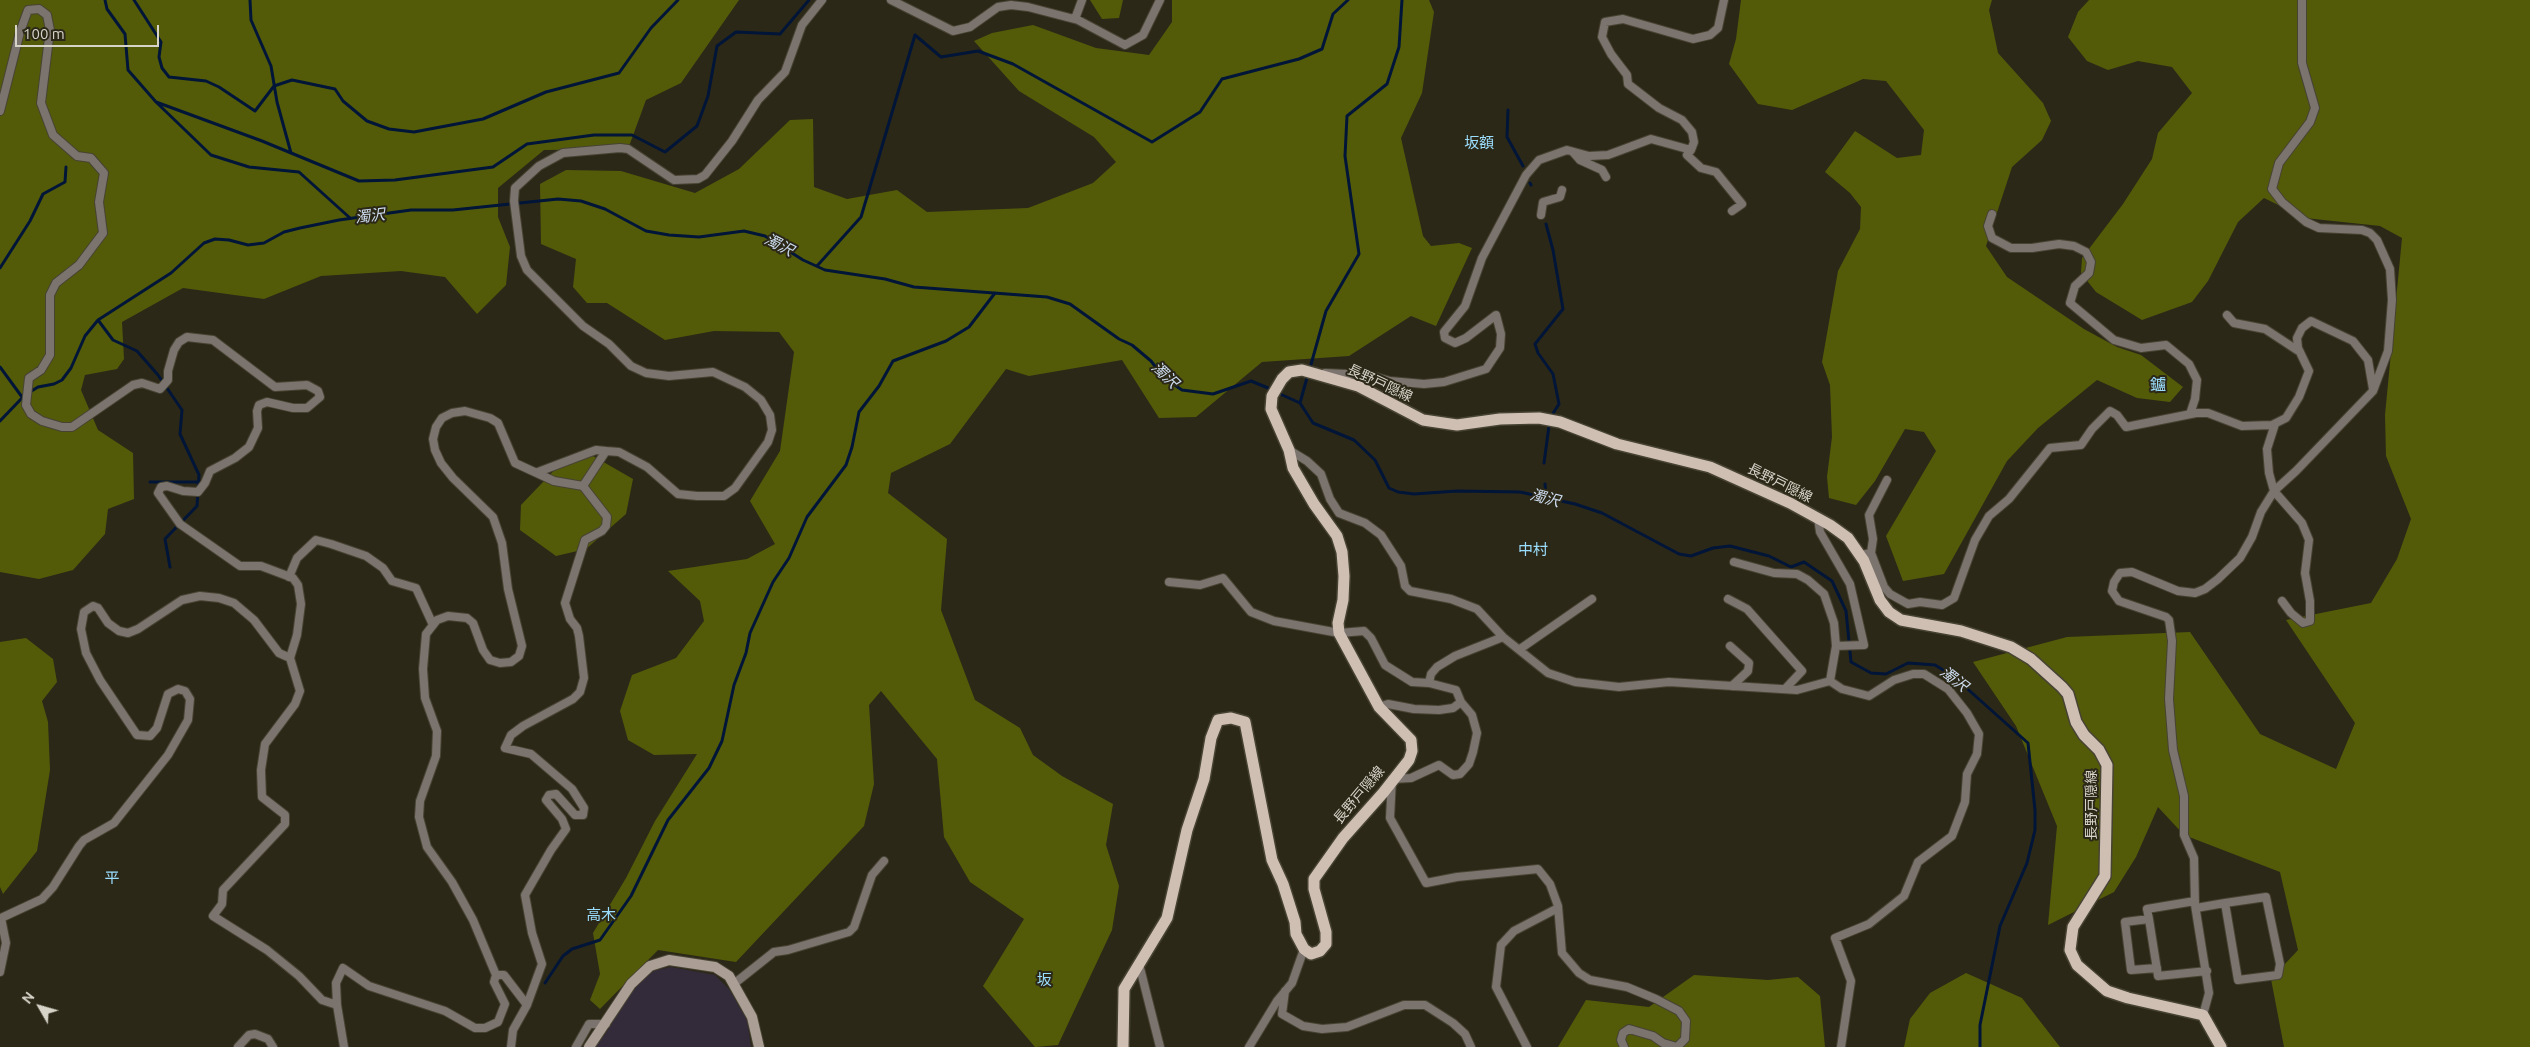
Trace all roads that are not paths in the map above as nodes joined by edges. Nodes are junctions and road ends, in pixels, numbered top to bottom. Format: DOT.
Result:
graph roads {
  1 [pos="822,0"];
  2 [pos="891,0"];
  3 [pos="1082,0"];
  4 [pos="1160,0"];
  5 [pos="1724,0"];
  6 [pos="2302,0"];
  7 [pos="1075,19"];
  8 [pos="0,112"];
  9 [pos="1691,150"];
  10 [pos="1572,151"];
  11 [pos="1606,177"];
  12 [pos="1562,190"];
  13 [pos="1732,211"];
  14 [pos="1992,214"];
  15 [pos="1541,215"];
  16 [pos="2227,315"];
  17 [pos="2300,352"];
  18 [pos="1318,373"];
  19 [pos="2373,391"];
  20 [pos="2190,414"];
  21 [pos="2275,424"];
  22 [pos="1289,450"];
  23 [pos="606,451"];
  24 [pos="538,472"];
  25 [pos="1887,480"];
  26 [pos="583,486"];
  27 [pos="2274,491"];
  28 [pos="1818,518"];
  29 [pos="1866,554"];
  30 [pos="1734,562"];
  31 [pos="289,577"];
  32 [pos="1169,582"];
  33 [pos="1592,599"];
  34 [pos="1728,599"];
  35 [pos="2282,601"];
  36 [pos="434,625"];
  37 [pos="1339,633"];
  38 [pos="1503,637"];
  39 [pos="1730,646"];
  40 [pos="1840,646"];
  41 [pos="1520,650"];
  42 [pos="290,658"];
  43 [pos="1830,681"];
  44 [pos="1429,682"];
  45 [pos="1732,686"];
  46 [pos="1785,689"];
  47 [pos="1461,702"];
  48 [pos="1379,706"];
  49 [pos="1392,779"];
  50 [pos="884,861"];
  51 [pos="2225,903"];
  52 [pos="2196,904"];
  53 [pos="1558,908"];
  54 [pos="2149,918"];
  55 [pos="1304,949"];
  56 [pos="1139,964"];
  57 [pos="2157,968"];
  58 [pos="2206,971"];
  59 [pos="0,972"];
  60 [pos="496,975"];
  61 [pos="735,983"];
  62 [pos="1285,991"];
  63 [pos="337,1005"];
  64 [pos="527,1005"];
  65 [pos="2203,1015"];
  66 [pos="606,1024"];
  67 [pos="238,1047"];
  68 [pos="273,1047"];
  69 [pos="344,1047"];
  70 [pos="511,1047"];
  71 [pos="576,1047"];
  72 [pos="588,1047"];
  73 [pos="759,1047"];
  74 [pos="1123,1047"];
  75 [pos="1160,1047"];
  76 [pos="1249,1047"];
  77 [pos="1471,1047"];
  78 [pos="1526,1047"];
  79 [pos="1624,1047"];
  80 [pos="1841,1047"];
  81 [pos="2221,1047"];
  1 -- 23 [label="street"];
  2 -- 7 [label="street"];
  3 -- 7 [label="street"];
  4 -- 7 [label="street"];
  5 -- 9 [label="street"];
  6 -- 19 [label="street"];
  8 -- 31 [label="street"];
  9 -- 10 [label="street"];
  9 -- 13 [label="street"];
  10 -- 11 [label="street"];
  10 -- 18 [label="street"];
  12 -- 15 [label="street"];
  14 -- 20 [label="street"];
  16 -- 17 [label="street"];
  17 -- 19 [label="street"];
  17 -- 21 [label="street"];
  18 -- 22 [label="main road, 長野戸隠線"];
  18 -- 28 [label="main road, 長野戸隠線"];
  19 -- 27 [label="street"];
  20 -- 21 [label="street"];
  20 -- 29 [label="street"];
  21 -- 27 [label="street"];
  22 -- 37 [label="main road, 長野戸隠線"];
  22 -- 38 [label="street"];
  23 -- 24 [label="street"];
  23 -- 26 [label="street"];
  24 -- 26 [label="street"];
  24 -- 36 [label="street"];
  25 -- 29 [label="street"];
  26 -- 64 [label="street"];
  27 -- 35 [label="street"];
  27 -- 52 [label="street"];
  28 -- 29 [label="main road, 長野戸隠線"];
  28 -- 40 [label="street"];
  29 -- 65 [label="main road, 長野戸隠線"];
  30 -- 40 [label="street"];
  31 -- 36 [label="street"];
  31 -- 42 [label="street"];
  32 -- 37 [label="street"];
  33 -- 41 [label="street"];
  34 -- 46 [label="street"];
  36 -- 60 [label="street"];
  37 -- 44 [label="street"];
  37 -- 48 [label="main road, 長野戸隠線"];
  38 -- 41 [label="street"];
  38 -- 44 [label="street"];
  39 -- 45 [label="street"];
  40 -- 43 [label="street"];
  41 -- 45 [label="street"];
  42 -- 59 [label="street"];
  42 -- 63 [label="street"];
  43 -- 46 [label="street"];
  43 -- 80 [label="street"];
  44 -- 47 [label="street"];
  45 -- 46 [label="street"];
  47 -- 48 [label="street"];
  47 -- 49 [label="street"];
  48 -- 49 [label="main road, 長野戸隠線"];
  49 -- 53 [label="street"];
  49 -- 55 [label="main road, 長野戸隠線"];
  50 -- 61 [label="street"];
  51 -- 51 [label="street"];
  51 -- 52 [label="street"];
  52 -- 54 [label="street"];
  52 -- 58 [label="street"];
  53 -- 78 [label="street"];
  53 -- 79 [label="street"];
  54 -- 57 [label="street"];
  54 -- 57 [label="street"];
  55 -- 56 [label="main road"];
  55 -- 62 [label="street"];
  56 -- 74 [label="main road"];
  56 -- 75 [label="street"];
  57 -- 58 [label="street"];
  58 -- 65 [label="street"];
  60 -- 63 [label="street"];
  60 -- 64 [label="street"];
  61 -- 66 [label="main road"];
  61 -- 73 [label="main road"];
  62 -- 76 [label="street"];
  62 -- 77 [label="street"];
  63 -- 69 [label="street"];
  64 -- 70 [label="street"];
  65 -- 81 [label="main road"];
  66 -- 71 [label="street"];
  66 -- 72 [label="main road"];
  67 -- 68 [label="street"];
}
